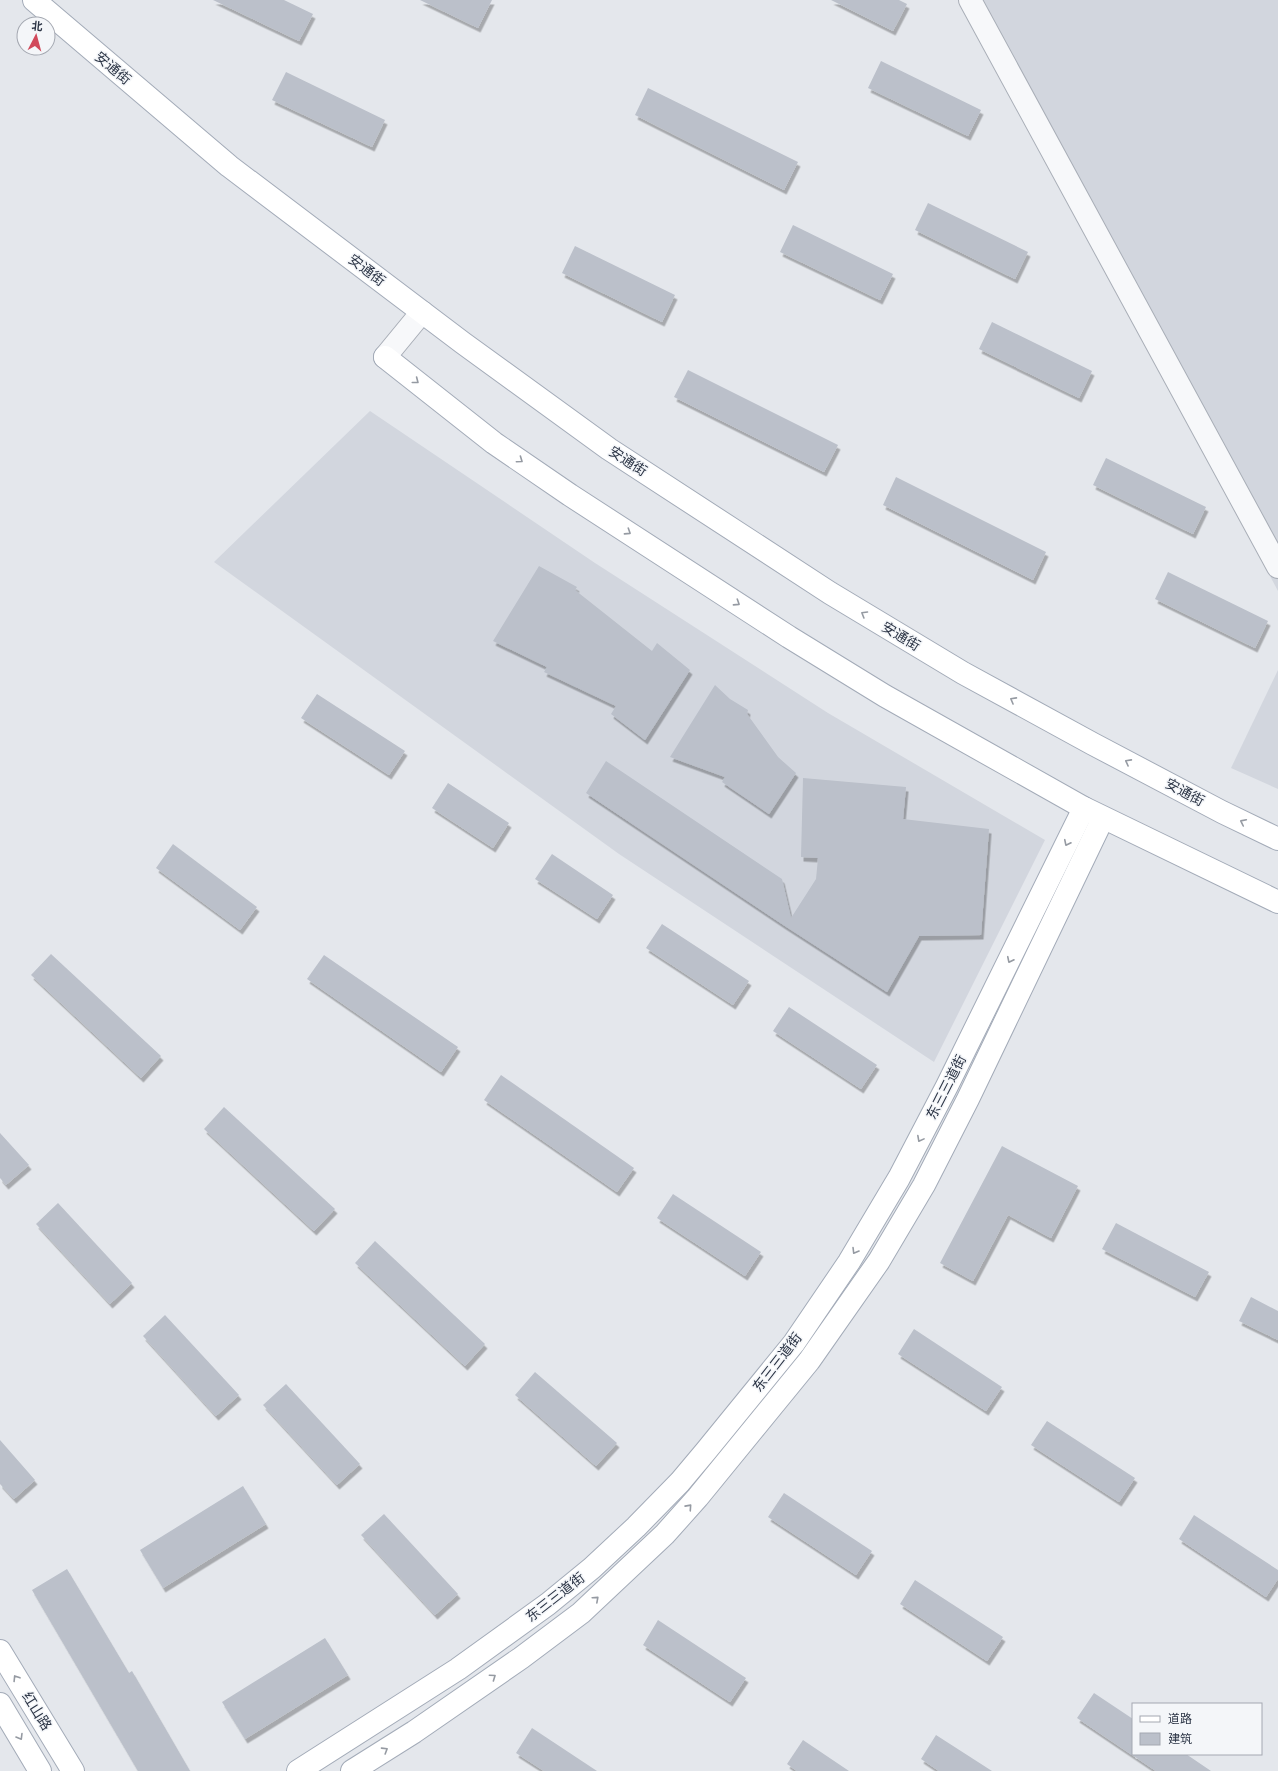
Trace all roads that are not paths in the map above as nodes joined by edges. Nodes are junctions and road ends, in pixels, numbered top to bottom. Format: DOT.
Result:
graph roads {
  1 [pos="34,0"];
  2 [pos="970,0"];
  3 [pos="422,312"];
  4 [pos="385,357"];
  5 [pos="1278,567"];
  6 [pos="1094,813"];
  7 [pos="1278,839"];
  8 [pos="1278,902"];
  9 [pos="0,1651"];
  10 [pos="0,1704"];
  11 [pos="40,1771"];
  12 [pos="73,1771"];
  13 [pos="298,1771"];
  14 [pos="352,1771"];
  1 -- 3 [label="main road, 安通街"];
  2 -- 5 [label="lane"];
  3 -- 4 [label="lane"];
  7 -- 3 [label="main road, 安通街, one-way"];
  4 -- 6 [label="main road, one-way"];
  6 -- 8 [label="main road"];
  6 -- 13 [label="main road, 东三三道街, one-way"];
  14 -- 6 [label="main road, 东三三道街, one-way"];
  12 -- 9 [label="main road, 红山路, one-way"];
  10 -- 11 [label="main road, 红山路, one-way"];
}
